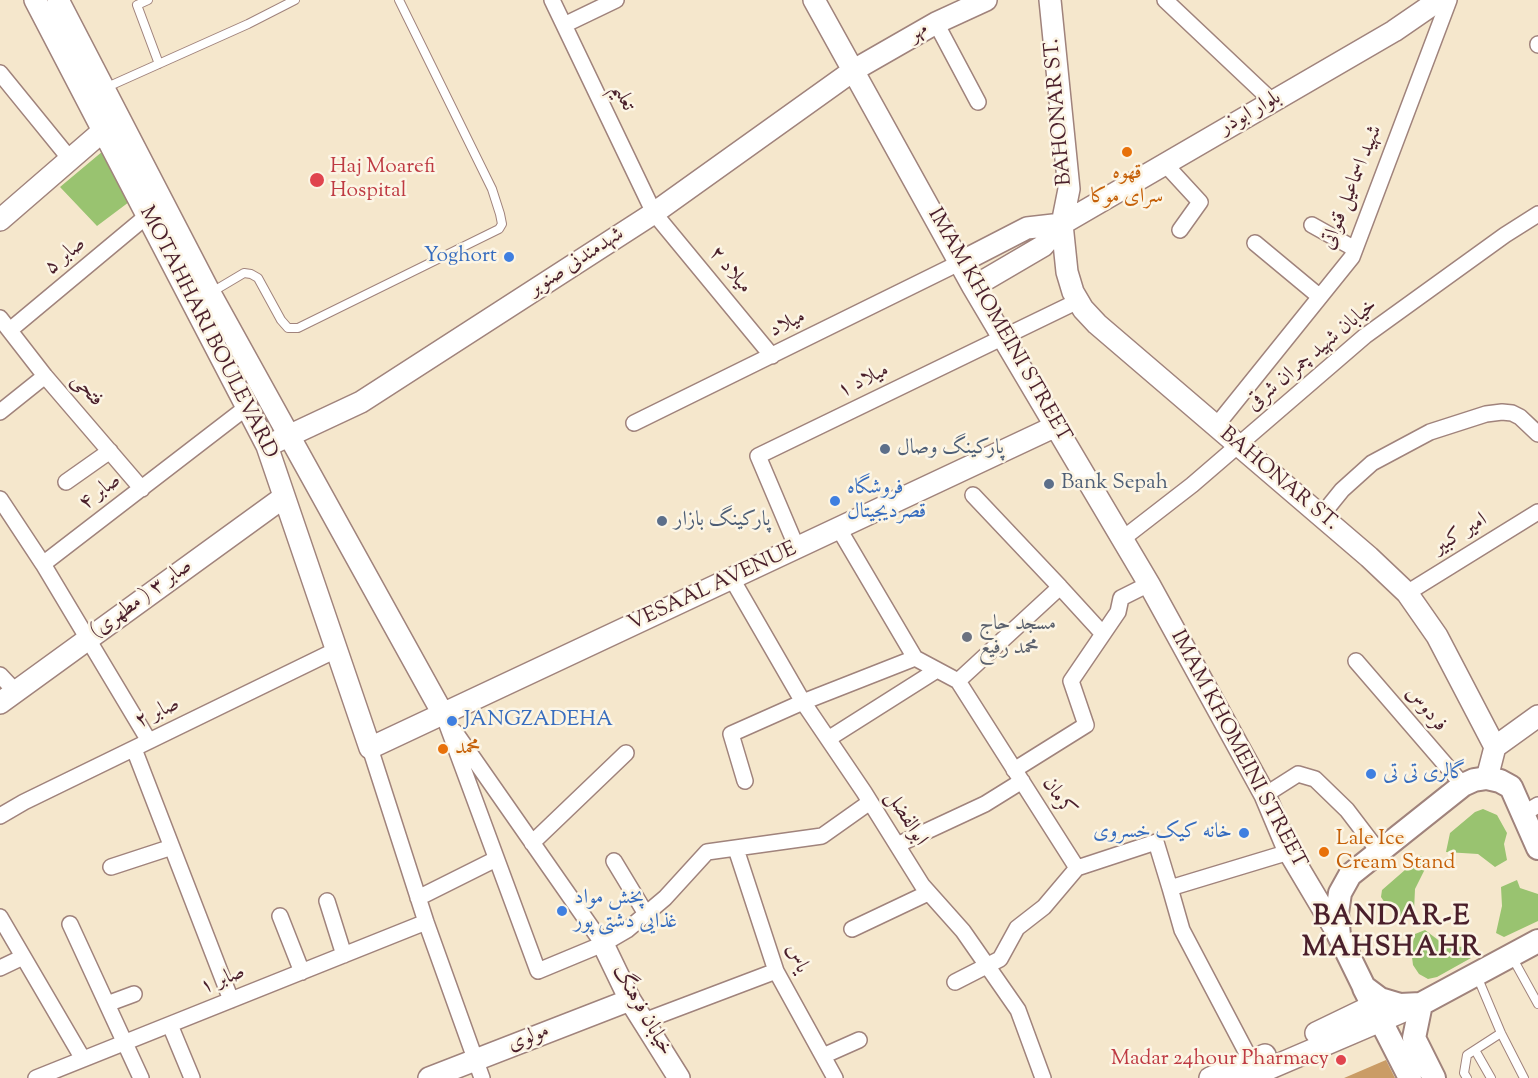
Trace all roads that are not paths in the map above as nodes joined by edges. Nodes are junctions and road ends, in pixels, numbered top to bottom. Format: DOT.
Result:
graph roads {
  1 [pos="35,0"];
  2 [pos="58,0"];
  3 [pos="148,0"];
  4 [pos="295,0"];
  5 [pos="399,0"];
  6 [pos="552,0"];
  7 [pos="616,0"];
  8 [pos="814,0"];
  9 [pos="986,0"];
  10 [pos="1050,0"];
  11 [pos="1165,0"];
  12 [pos="1438,0"];
  13 [pos="1449,0"];
  14 [pos="936,23"];
  15 [pos="564,25"];
  16 [pos="159,64"];
  17 [pos="854,70"];
  18 [pos="1,77"];
  19 [pos="95,93"];
  20 [pos="1272,101"];
  21 [pos="978,102"];
  22 [pos="104,130"];
  23 [pos="70,159"];
  24 [pos="1165,164"];
  25 [pos="654,213"];
  26 [pos="1538,214"];
  27 [pos="148,216"];
  28 [pos="0,220"];
  29 [pos="1062,224"];
  30 [pos="1312,225"];
  31 [pos="1180,230"];
  32 [pos="1255,243"];
  33 [pos="1355,249"];
  34 [pos="959,263"];
  35 [pos="973,287"];
  36 [pos="210,294"];
  37 [pos="1320,297"];
  38 [pos="1078,301"];
  39 [pos="0,318"];
  40 [pos="10,330"];
  41 [pos="1004,338"];
  42 [pos="772,356"];
  43 [pos="45,376"];
  44 [pos="247,407"];
  45 [pos="0,412"];
  46 [pos="634,423"];
  47 [pos="1056,426"];
  48 [pos="1215,426"];
  49 [pos="1538,434"];
  50 [pos="288,436"];
  51 [pos="267,446"];
  52 [pos="1238,446"];
  53 [pos="110,451"];
  54 [pos="66,482"];
  55 [pos="142,489"];
  56 [pos="973,495"];
  57 [pos="284,497"];
  58 [pos="0,499"];
  59 [pos="1538,512"];
  60 [pos="1321,516"];
  61 [pos="839,529"];
  62 [pos="1121,540"];
  63 [pos="797,548"];
  64 [pos="43,564"];
  65 [pos="732,579"];
  66 [pos="1149,584"];
  67 [pos="1060,587"];
  68 [pos="1407,593"];
  69 [pos="1102,634"];
  70 [pos="88,639"];
  71 [pos="336,650"];
  72 [pos="915,658"];
  73 [pos="1356,661"];
  74 [pos="937,670"];
  75 [pos="0,675"];
  76 [pos="958,681"];
  77 [pos="8,697"];
  78 [pos="803,702"];
  79 [pos="442,714"];
  80 [pos="1538,716"];
  81 [pos="828,739"];
  82 [pos="149,741"];
  83 [pos="1495,747"];
  84 [pos="370,748"];
  85 [pos="134,749"];
  86 [pos="626,753"];
  87 [pos="1018,776"];
  88 [pos="1487,778"];
  89 [pos="745,781"];
  90 [pos="1462,785"];
  91 [pos="1265,795"];
  92 [pos="870,802"];
  93 [pos="1530,810"];
  94 [pos="0,816"];
  95 [pos="532,843"];
  96 [pos="897,845"];
  97 [pos="172,847"];
  98 [pos="1538,848"];
  99 [pos="735,849"];
  100 [pos="1379,852"];
  101 [pos="1290,854"];
  102 [pos="496,859"];
  103 [pos="614,861"];
  104 [pos="111,867"];
  105 [pos="1077,868"];
  106 [pos="1170,888"];
  107 [pos="928,893"];
  108 [pos="418,898"];
  109 [pos="327,901"];
  110 [pos="646,915"];
  111 [pos="280,916"];
  112 [pos="0,917"];
  113 [pos="426,922"];
  114 [pos="70,924"];
  115 [pos="852,929"];
  116 [pos="1339,936"];
  117 [pos="1538,941"];
  118 [pos="603,944"];
  119 [pos="344,955"];
  120 [pos="1511,955"];
  121 [pos="23,957"];
  122 [pos="988,966"];
  123 [pos="0,968"];
  124 [pos="776,971"];
  125 [pos="302,972"];
  126 [pos="1476,974"];
  127 [pos="955,982"];
  128 [pos="134,994"];
  129 [pos="231,1000"];
  130 [pos="630,1000"];
  131 [pos="107,1004"];
  132 [pos="1421,1004"];
  133 [pos="1538,1004"];
  134 [pos="1372,1005"];
  135 [pos="644,1021"];
  136 [pos="170,1025"];
  137 [pos="1501,1032"];
  138 [pos="859,1040"];
  139 [pos="125,1042"];
  140 [pos="1475,1050"];
  141 [pos="823,1056"];
  142 [pos="83,1059"];
  143 [pos="479,1069"];
  144 [pos="1261,1071"];
  145 [pos="674,1076"];
  146 [pos="36,1078"];
  147 [pos="141,1078"];
  148 [pos="192,1078"];
  149 [pos="429,1078"];
  150 [pos="835,1078"];
  151 [pos="1043,1078"];
  152 [pos="1210,1078"];
  153 [pos="1410,1078"];
  154 [pos="1434,1078"];
  155 [pos="1467,1078"];
  156 [pos="1491,1078"];
  157 [pos="1524,1078"];
  1 -- 19 [label="street, MOTAHHARI BOULEVARD"];
  2 -- 19 [label="street, MOTAHHARI BOULEVARD"];
  3 -- 16 [label="lane"];
  4 -- 16 [label="lane"];
  5 -- 36 [label="lane"];
  6 -- 15 [label="street, تعلیم"];
  7 -- 15 [label="street"];
  8 -- 17 [label="street, IMAM KHOMEINI STREET"];
  9 -- 14 [label="street, مهر"];
  10 -- 29 [label="street, BAHONAR ST."];
  11 -- 20 [label="street"];
  12 -- 20 [label="street, بلوار ابوذر"];
  13 -- 33 [label="street, شهید اسماعیل قنواتی"];
  14 -- 17 [label="street, مهر"];
  14 -- 21 [label="street"];
  15 -- 25 [label="street, تعلیم"];
  16 -- 19 [label="lane"];
  17 -- 25 [label="street, شهدمندنی صنوبر"];
  17 -- 34 [label="street, IMAM KHOMEINI STREET"];
  18 -- 23 [label="street"];
  19 -- 22 [label="street, MOTAHHARI BOULEVARD"];
  19 -- 36 [label="street, MOTAHHARI BOULEVARD"];
  20 -- 24 [label="street, بلوار ابوذر"];
  22 -- 23 [label="street"];
  22 -- 27 [label="street, MOTAHHARI BOULEVARD"];
  23 -- 28 [label="street"];
  24 -- 29 [label="street, بلوار ابوذر"];
  24 -- 31 [label="street"];
  25 -- 42 [label="street, میلاد ۲"];
  25 -- 50 [label="street, شهدمندنی صنوبر"];
  26 -- 52 [label="street, خیابان شهید چمران شرقی"];
  27 -- 40 [label="street, صابر ۵"];
  27 -- 44 [label="street, MOTAHHARI BOULEVARD"];
  29 -- 34 [label="street"];
  29 -- 35 [label="street"];
  29 -- 38 [label="street, BAHONAR ST."];
  30 -- 33 [label="street"];
  32 -- 37 [label="street"];
  33 -- 37 [label="street, شهید اسماعیل قنواتی"];
  34 -- 35 [label="street, IMAM KHOMEINI STREET"];
  34 -- 42 [label="street, میلاد"];
  35 -- 41 [label="street, IMAM KHOMEINI STREET"];
  36 -- 50 [label="street, MOTAHHARI BOULEVARD"];
  37 -- 48 [label="street, شهید اسماعیل قنواتی"];
  38 -- 41 [label="street, میلاد ۱"];
  38 -- 48 [label="street, BAHONAR ST."];
  39 -- 40 [label="street, فتحی"];
  40 -- 43 [label="street, فتحی"];
  41 -- 47 [label="street, IMAM KHOMEINI STREET"];
  41 -- 63 [label="street, میلاد ۱"];
  42 -- 46 [label="street, میلاد"];
  43 -- 45 [label="street"];
  43 -- 53 [label="street, فتحی"];
  44 -- 51 [label="street, MOTAHHARI BOULEVARD"];
  44 -- 55 [label="street, صابر ۴"];
  47 -- 61 [label="street, VESAAL AVENUE"];
  47 -- 62 [label="street, IMAM KHOMEINI STREET"];
  48 -- 52 [label="street, BAHONAR ST."];
  49 -- 60 [label="street"];
  50 -- 51 [label="street, شهدمندنی صنوبر"];
  50 -- 79 [label="street, MOTAHHARI BOULEVARD"];
  51 -- 57 [label="street, MOTAHHARI BOULEVARD"];
  52 -- 60 [label="street, BAHONAR ST."];
  52 -- 62 [label="street, خیابان شهید چمران شرقی"];
  53 -- 54 [label="street"];
  53 -- 55 [label="street, فتحی"];
  55 -- 64 [label="street, صابر ۴"];
  56 -- 67 [label="street"];
  57 -- 70 [label="street, صابر ۳ ( مطهری)"];
  57 -- 71 [label="street, MOTAHHARI BOULEVARD"];
  58 -- 64 [label="street"];
  59 -- 68 [label="street, امیر کبیر"];
  60 -- 68 [label="street, BAHONAR ST."];
  61 -- 63 [label="street, VESAAL AVENUE"];
  61 -- 72 [label="street"];
  62 -- 66 [label="street, IMAM KHOMEINI STREET"];
  63 -- 65 [label="street, VESAAL AVENUE"];
  64 -- 70 [label="street"];
  65 -- 78 [label="street, ابوالفضل"];
  65 -- 79 [label="street, VESAAL AVENUE"];
  66 -- 69 [label="street"];
  66 -- 91 [label="street, IMAM KHOMEINI STREET"];
  67 -- 69 [label="street"];
  67 -- 76 [label="street"];
  68 -- 83 [label="street, BAHONAR ST."];
  69 -- 87 [label="street"];
  70 -- 77 [label="street, صابر ۳ ( مطهری)"];
  70 -- 82 [label="street"];
  71 -- 82 [label="street, صابر ۲"];
  71 -- 84 [label="street, MOTAHHARI BOULEVARD"];
  72 -- 74 [label="street"];
  72 -- 78 [label="street"];
  73 -- 90 [label="street, فردوس"];
  74 -- 76 [label="street"];
  74 -- 81 [label="street"];
  75 -- 77 [label="street"];
  76 -- 87 [label="street, کرمان"];
  78 -- 81 [label="street, ابوالفضل"];
  78 -- 89 [label="street"];
  79 -- 84 [label="street, VESAAL AVENUE"];
  79 -- 95 [label="street"];
  79 -- 102 [label="street"];
  80 -- 83 [label="street"];
  81 -- 92 [label="street, ابوالفضل"];
  82 -- 85 [label="street, صابر ۲"];
  83 -- 88 [label="street"];
  84 -- 108 [label="street"];
  85 -- 94 [label="street, صابر ۲"];
  85 -- 97 [label="street"];
  86 -- 95 [label="street"];
  87 -- 96 [label="street"];
  87 -- 105 [label="street, کرمان"];
  88 -- 90 [label="main road"];
  88 -- 93 [label="main road"];
  90 -- 100 [label="main road"];
  91 -- 100 [label="street"];
  91 -- 101 [label="street, IMAM KHOMEINI STREET"];
  92 -- 96 [label="street, ابوالفضل"];
  92 -- 99 [label="street"];
  93 -- 98 [label="main road"];
  95 -- 118 [label="street"];
  96 -- 107 [label="street, ابوالفضل"];
  97 -- 104 [label="street"];
  97 -- 129 [label="street"];
  99 -- 110 [label="street"];
  99 -- 124 [label="street, یاس"];
  100 -- 116 [label="main road"];
  101 -- 106 [label="street"];
  101 -- 116 [label="street, IMAM KHOMEINI STREET"];
  102 -- 108 [label="street"];
  102 -- 118 [label="street"];
  103 -- 110 [label="street"];
  105 -- 106 [label="street"];
  105 -- 122 [label="street"];
  106 -- 144 [label="street"];
  107 -- 115 [label="street"];
  107 -- 122 [label="street, ابوالفضل"];
  108 -- 113 [label="street"];
  109 -- 119 [label="street"];
  110 -- 118 [label="street"];
  111 -- 125 [label="street"];
  112 -- 121 [label="street"];
  113 -- 119 [label="street, صابر ۱"];
  113 -- 143 [label="street"];
  114 -- 131 [label="street"];
  116 -- 134 [label="main road"];
  117 -- 120 [label="main road"];
  118 -- 130 [label="street, خیابان فرهنگ"];
  119 -- 125 [label="street, صابر ۱"];
  120 -- 126 [label="main road"];
  120 -- 133 [label="lane"];
  121 -- 123 [label="street"];
  121 -- 142 [label="street"];
  122 -- 127 [label="street"];
  122 -- 151 [label="street, ابوالفضل"];
  124 -- 135 [label="street"];
  124 -- 141 [label="street, یاس"];
  125 -- 129 [label="street, صابر ۱"];
  126 -- 132 [label="main road"];
  126 -- 137 [label="lane"];
  128 -- 131 [label="street"];
  129 -- 136 [label="street, صابر ۱"];
  130 -- 135 [label="street, خیابان فرهنگ"];
  130 -- 143 [label="street, مولوی"];
  131 -- 139 [label="street"];
  132 -- 134 [label="street"];
  132 -- 134 [label="main road"];
  132 -- 154 [label="main road"];
  134 -- 144 [label="street"];
  134 -- 153 [label="main road"];
  135 -- 145 [label="street, خیابان فرهنگ"];
  136 -- 139 [label="street, صابر ۱"];
  136 -- 148 [label="street"];
  137 -- 140 [label="lane"];
  137 -- 157 [label="lane"];
  138 -- 141 [label="street"];
  139 -- 142 [label="street, صابر ۱"];
  139 -- 147 [label="street"];
  140 -- 155 [label="lane"];
  140 -- 156 [label="lane"];
  141 -- 150 [label="street, یاس"];
  142 -- 146 [label="street, صابر ۱"];
  143 -- 149 [label="street, مولوی"];
  144 -- 152 [label="street"];
}
